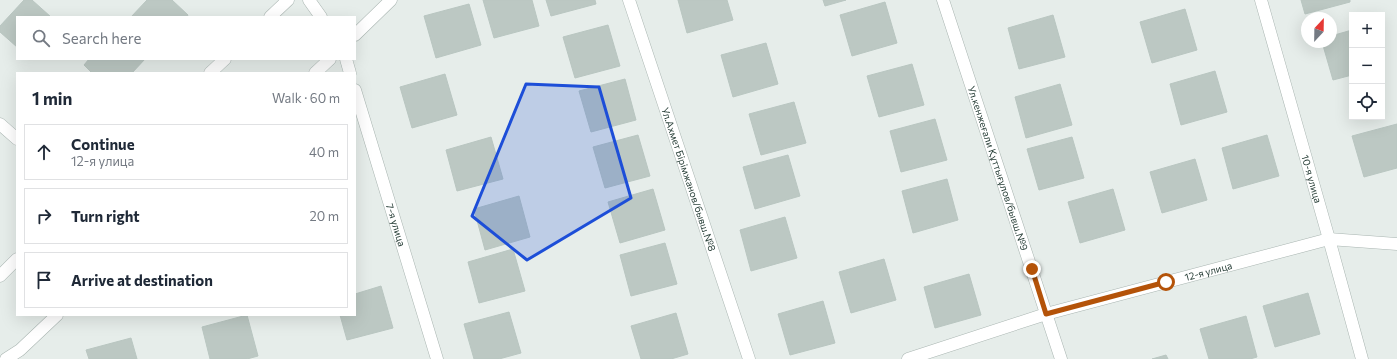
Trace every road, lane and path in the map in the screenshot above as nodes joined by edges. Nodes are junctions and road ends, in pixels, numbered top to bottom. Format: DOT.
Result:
graph roads {
  1 [pos="288,0"];
  2 [pos="309,0"];
  3 [pos="391,0"];
  4 [pos="629,0"];
  5 [pos="943,0"];
  6 [pos="1261,0"];
  7 [pos="271,16"];
  8 [pos="320,16"];
  9 [pos="356,34"];
  10 [pos="224,60"];
  11 [pos="329,60"];
  12 [pos="346,60"];
  13 [pos="211,72"];
  14 [pos="316,72"];
  15 [pos="350,72"];
  16 [pos="356,93"];
  17 [pos="0,124"];
  18 [pos="16,138"];
  19 [pos="1329,239"];
  20 [pos="1397,244"];
  21 [pos="16,260"];
  22 [pos="0,276"];
  23 [pos="1046,314"];
  24 [pos="56,316"];
  25 [pos="6,359"];
  26 [pos="437,359"];
  27 [pos="749,359"];
  28 [pos="908,359"];
  29 [pos="1061,359"];
  30 [pos="1362,359"];
  1 -- 7 [label="street"];
  2 -- 8 [label="street"];
  3 -- 9 [label="street"];
  4 -- 27 [label="street, Ул.Ахмет Бірімжанов/бывш.№8"];
  5 -- 23 [label="street, Ул.кенжеғали Құттығұлов/бывш.№9"];
  6 -- 19 [label="street, 10-я улица"];
  10 -- 13 [label="street"];
  11 -- 14 [label="street"];
  12 -- 15 [label="street"];
  16 -- 26 [label="street, 7-я улица"];
  17 -- 18 [label="street"];
  19 -- 20 [label="street, 12-я улица"];
  19 -- 23 [label="street, 12-я улица"];
  19 -- 30 [label="street, 10-я улица"];
  21 -- 22 [label="street"];
  23 -- 28 [label="street, 12-я улица"];
  23 -- 29 [label="street, Ул.кенжеғали Құттығұлов/бывш.№9"];
  24 -- 25 [label="street"];
}
